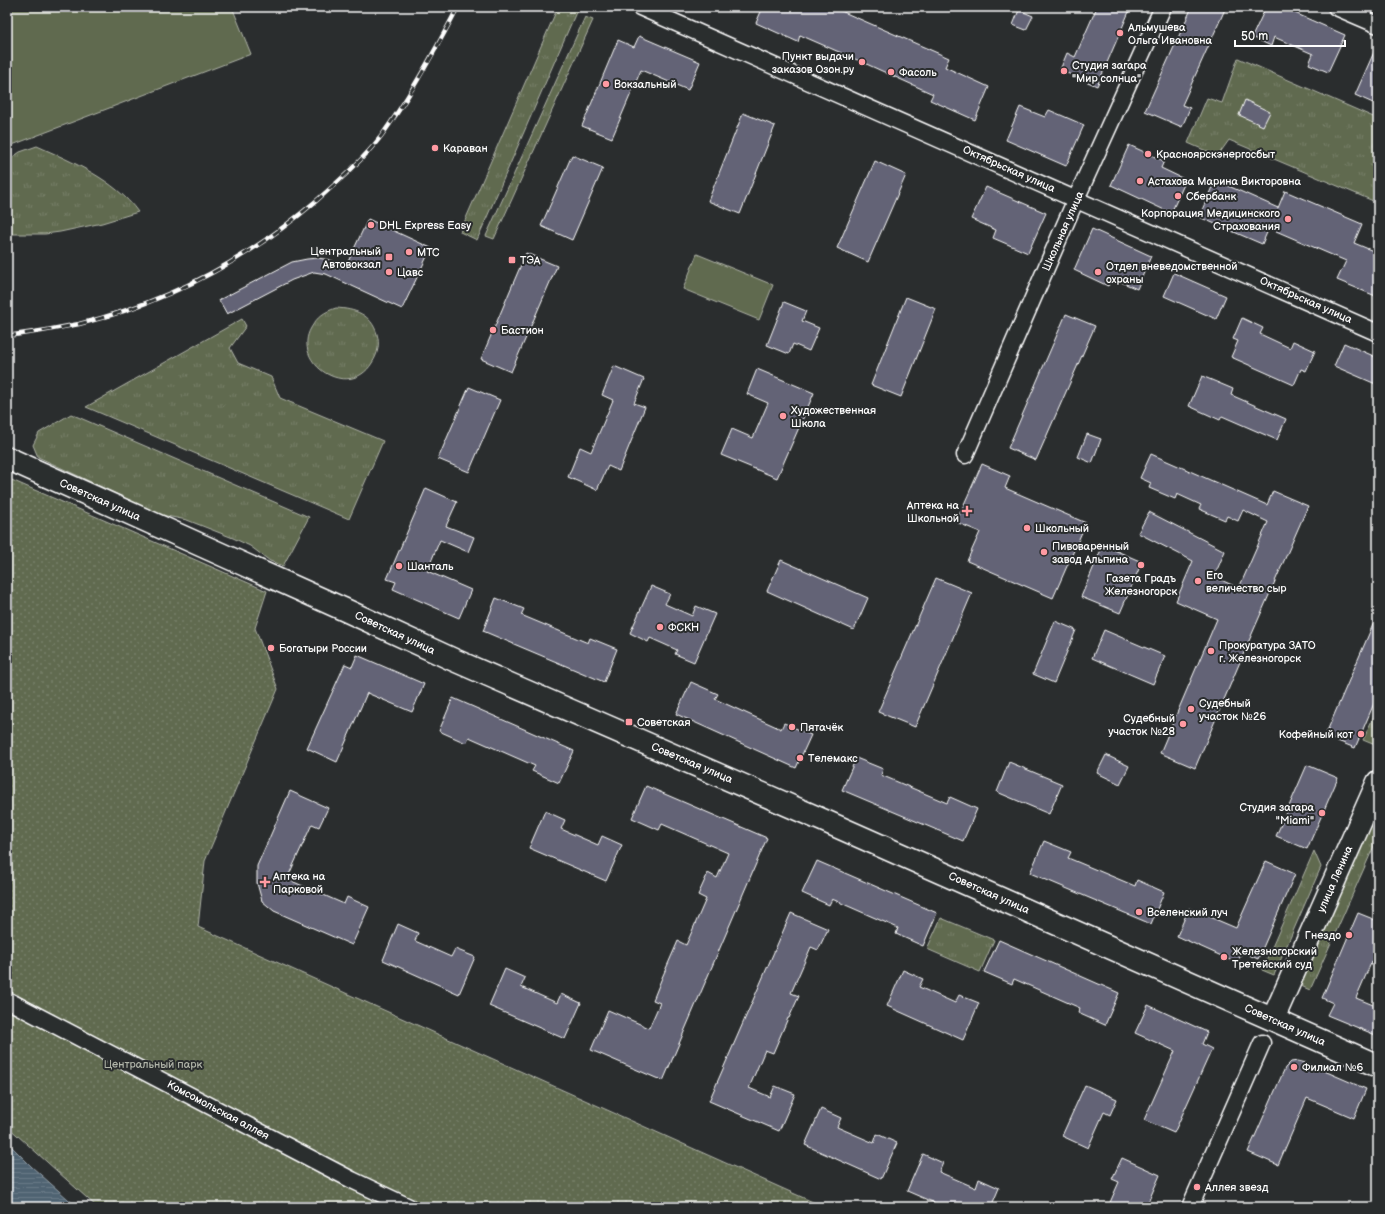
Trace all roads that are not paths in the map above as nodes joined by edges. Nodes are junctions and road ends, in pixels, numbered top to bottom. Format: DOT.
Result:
graph roads {
  1 [pos="640,7"];
  2 [pos="1163,7"];
  3 [pos="1336,7"];
  4 [pos="1378,25"];
  5 [pos="1076,199"];
  6 [pos="1378,333"];
  7 [pos="965,456"];
  8 [pos="7,458"];
  9 [pos="1378,782"];
  10 [pos="7,1000"];
  11 [pos="1273,1019"];
  12 [pos="1262,1043"];
  13 [pos="1378,1066"];
  14 [pos="408,1207"];
  15 [pos="1190,1207"];
  1 -- 5 [label="street, Октябрьская улица"];
  2 -- 5 [label="street, Школьная улица"];
  3 -- 4 [label="street"];
  5 -- 6 [label="street, Октябрьская улица"];
  5 -- 7 [label="street, Школьная улица"];
  8 -- 11 [label="main road, Советская улица"];
  9 -- 11 [label="main road, улица Ленина"];
  10 -- 14 [label="street, Комсомольская аллея"];
  11 -- 13 [label="main road, Советская улица"];
  12 -- 15 [label="street"];
}
